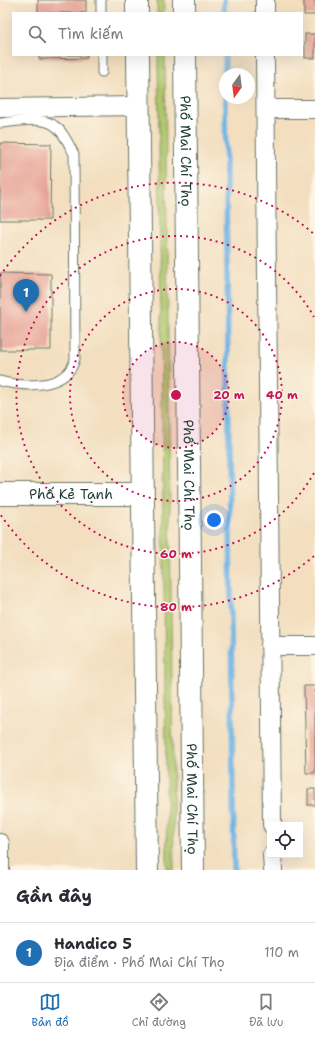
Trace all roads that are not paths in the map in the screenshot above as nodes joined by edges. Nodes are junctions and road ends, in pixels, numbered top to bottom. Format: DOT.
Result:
graph roads {
  1 [pos="100,0"];
  2 [pos="137,0"];
  3 [pos="184,0"];
  4 [pos="265,0"];
  5 [pos="101,12"];
  6 [pos="137,12"];
  7 [pos="184,12"];
  8 [pos="265,12"];
  9 [pos="102,56"];
  10 [pos="138,56"];
  11 [pos="185,56"];
  12 [pos="265,56"];
  13 [pos="102,72"];
  14 [pos="0,99"];
  15 [pos="138,106"];
  16 [pos="0,108"];
  17 [pos="266,109"];
  18 [pos="315,109"];
  19 [pos="0,123"];
  20 [pos="1,383"];
  21 [pos="0,494"];
  22 [pos="142,494"];
  23 [pos="270,646"];
  24 [pos="315,646"];
  25 [pos="272,822"];
  26 [pos="0,843"];
  27 [pos="272,858"];
  28 [pos="0,870"];
  29 [pos="146,870"];
  30 [pos="194,870"];
  31 [pos="273,870"];
  1 -- 5 [label="lane"];
  2 -- 6 [label="main road"];
  3 -- 7 [label="main road"];
  4 -- 8 [label="street"];
  9 -- 13 [label="lane"];
  10 -- 15 [label="main road"];
  11 -- 30 [label="main road, Phố Mai Chí Thọ"];
  12 -- 17 [label="street"];
  14 -- 16 [label="street"];
  15 -- 16 [label="street"];
  15 -- 22 [label="main road"];
  17 -- 18 [label="street"];
  17 -- 23 [label="street"];
  19 -- 20 [label="lane"];
  21 -- 22 [label="main road, Phố Kẻ Tạnh"];
  22 -- 29 [label="main road"];
  23 -- 24 [label="street"];
  23 -- 25 [label="street"];
  26 -- 28 [label="street"];
  27 -- 31 [label="street"];
}
